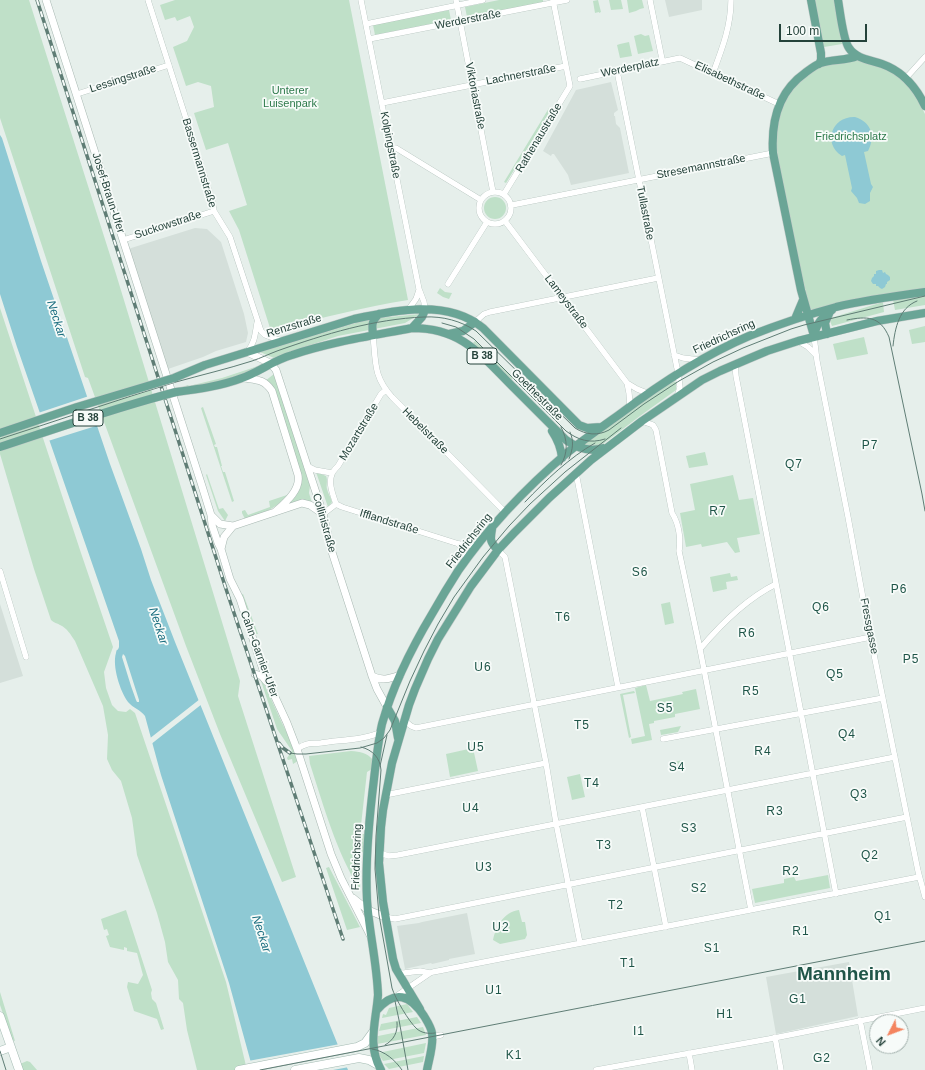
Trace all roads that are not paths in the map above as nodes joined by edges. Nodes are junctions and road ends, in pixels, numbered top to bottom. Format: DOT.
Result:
graph roads {
  1 [pos="46,0"];
  2 [pos="148,0"];
  3 [pos="361,0"];
  4 [pos="483,0"];
  5 [pos="567,0"];
  6 [pos="650,0"];
  7 [pos="731,0"];
  8 [pos="811,0"];
  9 [pos="838,0"];
  10 [pos="553,1"];
  11 [pos="456,3"];
  12 [pos="460,21"];
  13 [pos="366,24"];
  14 [pos="369,39"];
  15 [pos="857,56"];
  16 [pos="925,57"];
  17 [pos="662,58"];
  18 [pos="680,58"];
  19 [pos="819,64"];
  20 [pos="169,65"];
  21 [pos="566,66"];
  22 [pos="618,71"];
  23 [pos="712,73"];
  24 [pos="906,78"];
  25 [pos="580,79"];
  26 [pos="472,85"];
  27 [pos="77,94"];
  28 [pos="382,102"];
  29 [pos="779,104"];
  30 [pos="925,106"];
  31 [pos="391,149"];
  32 [pos="773,153"];
  33 [pos="639,180"];
  34 [pos="493,192"];
  35 [pos="504,194"];
  36 [pos="481,200"];
  37 [pos="512,205"];
  38 [pos="214,211"];
  39 [pos="505,221"];
  40 [pos="487,222"];
  41 [pos="123,240"];
  42 [pos="658,278"];
  43 [pos="448,284"];
  44 [pos="419,289"];
  45 [pos="925,292"];
  46 [pos="562,297"];
  47 [pos="803,300"];
  48 [pos="834,309"];
  49 [pos="408,310"];
  50 [pos="425,310"];
  51 [pos="925,313"];
  52 [pos="379,314"];
  53 [pos="808,315"];
  54 [pos="795,319"];
  55 [pos="475,322"];
  56 [pos="258,323"];
  57 [pos="817,325"];
  58 [pos="412,328"];
  59 [pos="449,334"];
  60 [pos="827,334"];
  61 [pos="373,335"];
  62 [pos="814,336"];
  63 [pos="282,341"];
  64 [pos="798,341"];
  65 [pos="247,352"];
  66 [pos="674,355"];
  67 [pos="816,355"];
  68 [pos="700,360"];
  69 [pos="272,364"];
  70 [pos="735,364"];
  71 [pos="678,373"];
  72 [pos="244,378"];
  73 [pos="627,383"];
  74 [pos="170,386"];
  75 [pos="386,390"];
  76 [pos="647,393"];
  77 [pos="676,397"];
  78 [pos="630,406"];
  79 [pos="642,421"];
  80 [pos="551,424"];
  81 [pos="602,427"];
  82 [pos="0,432"];
  83 [pos="576,446"];
  84 [pos="0,447"];
  85 [pos="606,448"];
  86 [pos="562,458"];
  87 [pos="307,466"];
  88 [pos="332,473"];
  89 [pos="576,473"];
  90 [pos="336,504"];
  91 [pos="275,512"];
  92 [pos="506,512"];
  93 [pos="323,514"];
  94 [pos="211,515"];
  95 [pos="233,526"];
  96 [pos="492,528"];
  97 [pos="459,544"];
  98 [pos="478,546"];
  99 [pos="221,549"];
  100 [pos="498,550"];
  101 [pos="467,560"];
  102 [pos="0,571"];
  103 [pos="776,584"];
  104 [pos="871,637"];
  105 [pos="700,649"];
  106 [pos="789,653"];
  107 [pos="26,657"];
  108 [pos="703,670"];
  109 [pos="400,675"];
  110 [pos="372,676"];
  111 [pos="618,687"];
  112 [pos="884,698"];
  113 [pos="535,704"];
  114 [pos="387,707"];
  115 [pos="801,713"];
  116 [pos="404,720"];
  117 [pos="715,729"];
  118 [pos="381,732"];
  119 [pos="663,739"];
  120 [pos="398,741"];
  121 [pos="297,749"];
  122 [pos="895,757"];
  123 [pos="546,763"];
  124 [pos="813,774"];
  125 [pos="728,790"];
  126 [pos="385,795"];
  127 [pos="642,807"];
  128 [pos="907,817"];
  129 [pos="556,823"];
  130 [pos="824,834"];
  131 [pos="739,850"];
  132 [pos="379,853"];
  133 [pos="654,868"];
  134 [pos="919,877"];
  135 [pos="569,884"];
  136 [pos="836,894"];
  137 [pos="350,896"];
  138 [pos="925,897"];
  139 [pos="368,910"];
  140 [pos="751,910"];
  141 [pos="385,917"];
  142 [pos="666,927"];
  143 [pos="372,938"];
  144 [pos="580,944"];
  145 [pos="398,973"];
  146 [pos="430,974"];
  147 [pos="410,987"];
  148 [pos="391,999"];
  149 [pos="925,1008"];
  150 [pos="377,1010"];
  151 [pos="420,1010"];
  152 [pos="0,1016"];
  153 [pos="860,1020"];
  154 [pos="373,1032"];
  155 [pos="441,1035"];
  156 [pos="775,1037"];
  157 [pos="432,1038"];
  158 [pos="11,1047"];
  159 [pos="0,1051"];
  160 [pos="689,1054"];
  161 [pos="379,1067"];
  162 [pos="19,1070"];
  163 [pos="239,1070"];
  164 [pos="295,1070"];
  165 [pos="427,1070"];
  166 [pos="596,1070"];
  167 [pos="605,1070"];
  168 [pos="692,1070"];
  169 [pos="781,1070"];
  170 [pos="870,1070"];
  1 -- 27 [label="street, Josef-Braun-Ufer"];
  2 -- 20 [label="street, Bassermannstraße"];
  3 -- 13 [label="street, Kolpingstraße"];
  4 -- 11 [label="street, Werderstraße"];
  5 -- 10 [label="street, Werderstraße"];
  6 -- 17 [label="street, Werderplatz"];
  7 -- 23 [label="street"];
  8 -- 19 [label="main road"];
  9 -- 15 [label="main road"];
  10 -- 12 [label="street, Werderstraße"];
  10 -- 21 [label="street"];
  11 -- 12 [label="street, Viktoriastraße"];
  11 -- 13 [label="street, Werderstraße"];
  12 -- 14 [label="street, Werderstraße"];
  12 -- 26 [label="street, Viktoriastraße"];
  13 -- 14 [label="street, Kolpingstraße"];
  14 -- 28 [label="street, Kolpingstraße"];
  15 -- 19 [label="main road"];
  15 -- 24 [label="main road"];
  16 -- 24 [label="street"];
  18 -- 22 [label="street, Werderplatz"];
  18 -- 23 [label="street, Elisabethstraße"];
  19 -- 29 [label="main road"];
  20 -- 27 [label="street, Lessingstraße"];
  20 -- 38 [label="street, Bassermannstraße"];
  21 -- 26 [label="street, Lachnerstraße"];
  21 -- 35 [label="street, Rathenaustraße"];
  22 -- 25 [label="street, Werderplatz"];
  22 -- 33 [label="street, Tullastraße"];
  23 -- 29 [label="street, Elisabethstraße"];
  24 -- 30 [label="main road"];
  26 -- 28 [label="street, Lachnerstraße"];
  26 -- 34 [label="street, Viktoriastraße"];
  27 -- 41 [label="street, Josef-Braun-Ufer"];
  28 -- 31 [label="street, Kolpingstraße"];
  29 -- 32 [label="main road"];
  31 -- 36 [label="street"];
  31 -- 44 [label="street, Kolpingstraße"];
  32 -- 33 [label="street, Stresemannstraße"];
  32 -- 47 [label="main road"];
  33 -- 37 [label="street, Stresemannstraße"];
  33 -- 42 [label="street, Tullastraße"];
  34 -- 35 [label="street"];
  34 -- 36 [label="street"];
  35 -- 37 [label="street"];
  36 -- 40 [label="street"];
  37 -- 39 [label="street"];
  38 -- 41 [label="street, Suckowstraße"];
  38 -- 56 [label="street, Bassermannstraße"];
  39 -- 40 [label="street"];
  39 -- 46 [label="street, Lameystraße"];
  40 -- 43 [label="street"];
  41 -- 74 [label="street, Josef-Braun-Ufer"];
  42 -- 46 [label="street"];
  42 -- 66 [label="street, Tullastraße"];
  44 -- 49 [label="street"];
  44 -- 50 [label="street, Kolpingstraße"];
  45 -- 48 [label="main road, Friedrichsring"];
  46 -- 55 [label="street"];
  46 -- 73 [label="street, Lameystraße"];
  47 -- 53 [label="main road"];
  47 -- 54 [label="main road"];
  48 -- 53 [label="main road, Friedrichsring"];
  48 -- 57 [label="main road"];
  48 -- 60 [label="main road"];
  49 -- 50 [label="main road, Renzstraße / B 38"];
  49 -- 52 [label="main road, Renzstraße / B 38"];
  50 -- 55 [label="main road, Goethestraße / B 38"];
  50 -- 58 [label="main road"];
  51 -- 60 [label="main road, Friedrichsring"];
  52 -- 61 [label="main road"];
  52 -- 63 [label="main road, Renzstraße / B 38"];
  53 -- 54 [label="main road, Friedrichsring"];
  53 -- 57 [label="main road"];
  53 -- 62 [label="main road"];
  54 -- 68 [label="main road, Friedrichsring"];
  55 -- 59 [label="main road"];
  55 -- 81 [label="main road, Goethestraße / B 38"];
  56 -- 63 [label="street, Bassermannstraße"];
  56 -- 65 [label="street"];
  57 -- 60 [label="main road"];
  57 -- 62 [label="main road"];
  58 -- 59 [label="main road, Goethestraße / B 38"];
  58 -- 61 [label="main road, Goethestraße / B 38"];
  59 -- 80 [label="main road, Goethestraße / B 38"];
  60 -- 62 [label="main road, Friedrichsring"];
  61 -- 69 [label="main road, B 38"];
  61 -- 75 [label="street, Hebelstraße"];
  62 -- 64 [label="main road, Friedrichsring"];
  62 -- 67 [label="street, Fressgasse"];
  63 -- 65 [label="main road, Renzstraße / B 38"];
  64 -- 67 [label="street"];
  64 -- 70 [label="main road, Friedrichsring"];
  65 -- 69 [label="street"];
  65 -- 82 [label="main road, Renzstraße / B 38, bridge"];
  66 -- 68 [label="street"];
  66 -- 71 [label="street, Tullastraße"];
  67 -- 104 [label="street, Fressgasse"];
  68 -- 71 [label="main road, Friedrichsring"];
  69 -- 72 [label="main road, B 38"];
  69 -- 87 [label="street, Collinistraße"];
  70 -- 77 [label="main road, Friedrichsring"];
  70 -- 103 [label="street"];
  71 -- 76 [label="main road, Friedrichsring"];
  71 -- 77 [label="street, Tullastraße"];
  72 -- 84 [label="main road, B 38, bridge"];
  72 -- 91 [label="street"];
  73 -- 76 [label="street, Lameystraße"];
  73 -- 78 [label="street, Lameystraße"];
  74 -- 94 [label="street, Cahn-Garnier-Ufer"];
  75 -- 88 [label="street, Mozartstraße"];
  75 -- 92 [label="street, Hebelstraße"];
  76 -- 78 [label="main road, Friedrichsring"];
  77 -- 79 [label="main road, Friedrichsring"];
  78 -- 81 [label="main road, Friedrichsring"];
  79 -- 85 [label="main road, Friedrichsring"];
  79 -- 105 [label="street"];
  80 -- 83 [label="main road, Goethestraße / B 38"];
  80 -- 86 [label="main road"];
  81 -- 83 [label="main road, Friedrichsring"];
  83 -- 85 [label="main road, B 38"];
  83 -- 86 [label="main road, Friedrichsring"];
  85 -- 89 [label="main road, Friedrichsring"];
  86 -- 92 [label="main road, Friedrichsring"];
  87 -- 88 [label="street"];
  87 -- 93 [label="street, Collinistraße"];
  88 -- 90 [label="street"];
  89 -- 100 [label="main road, Friedrichsring"];
  89 -- 111 [label="street"];
  90 -- 93 [label="street"];
  90 -- 97 [label="street, Ifflandstraße"];
  91 -- 93 [label="street"];
  91 -- 95 [label="street"];
  92 -- 96 [label="main road, Friedrichsring"];
  93 -- 110 [label="street, Collinistraße"];
  94 -- 95 [label="street"];
  94 -- 99 [label="street, Cahn-Garnier-Ufer"];
  95 -- 99 [label="street"];
  96 -- 98 [label="main road, Friedrichsring"];
  96 -- 100 [label="main road"];
  97 -- 98 [label="street, Ifflandstraße"];
  97 -- 101 [label="street"];
  98 -- 101 [label="main road, Friedrichsring"];
  99 -- 121 [label="street, Cahn-Garnier-Ufer"];
  100 -- 113 [label="street"];
  100 -- 116 [label="main road, Friedrichsring"];
  101 -- 109 [label="main road, Friedrichsring"];
  102 -- 107 [label="street"];
  103 -- 105 [label="street"];
  103 -- 106 [label="street"];
  104 -- 106 [label="street"];
  104 -- 112 [label="street, Fressgasse"];
  105 -- 108 [label="street"];
  106 -- 108 [label="street"];
  106 -- 115 [label="street"];
  108 -- 111 [label="street"];
  108 -- 117 [label="street"];
  109 -- 110 [label="street"];
  109 -- 114 [label="main road, Friedrichsring"];
  110 -- 114 [label="street, Collinistraße"];
  111 -- 113 [label="street"];
  112 -- 115 [label="street"];
  112 -- 122 [label="street, Fressgasse"];
  113 -- 116 [label="street"];
  113 -- 123 [label="street"];
  114 -- 118 [label="main road, Friedrichsring"];
  114 -- 120 [label="main road"];
  115 -- 117 [label="street"];
  115 -- 124 [label="street"];
  116 -- 120 [label="main road, Friedrichsring"];
  117 -- 119 [label="street"];
  117 -- 125 [label="street"];
  118 -- 121 [label="street"];
  118 -- 139 [label="main road, Friedrichsring"];
  120 -- 126 [label="main road, Friedrichsring"];
  121 -- 137 [label="street, Cahn-Garnier-Ufer"];
  122 -- 124 [label="street"];
  122 -- 128 [label="street, Fressgasse"];
  123 -- 126 [label="street"];
  123 -- 129 [label="street"];
  124 -- 125 [label="street"];
  124 -- 130 [label="street"];
  125 -- 127 [label="street"];
  125 -- 131 [label="street"];
  126 -- 132 [label="main road, Friedrichsring"];
  127 -- 129 [label="street"];
  127 -- 133 [label="street"];
  128 -- 130 [label="street"];
  128 -- 134 [label="street, Fressgasse"];
  129 -- 132 [label="street"];
  129 -- 135 [label="street"];
  130 -- 131 [label="street"];
  130 -- 136 [label="street"];
  131 -- 133 [label="street"];
  131 -- 140 [label="street"];
  132 -- 141 [label="main road, Friedrichsring"];
  133 -- 135 [label="street"];
  133 -- 142 [label="street"];
  134 -- 136 [label="street"];
  134 -- 138 [label="street, Fressgasse"];
  135 -- 141 [label="street"];
  135 -- 144 [label="street"];
  136 -- 140 [label="street"];
  137 -- 139 [label="street"];
  137 -- 143 [label="street, Cahn-Garnier-Ufer"];
  139 -- 141 [label="street"];
  139 -- 143 [label="main road, Friedrichsring"];
  140 -- 142 [label="street"];
  141 -- 145 [label="main road, Friedrichsring"];
  142 -- 144 [label="street"];
  143 -- 150 [label="main road, Friedrichsring"];
  144 -- 146 [label="street"];
  145 -- 146 [label="street"];
  145 -- 147 [label="main road, Friedrichsring"];
  146 -- 147 [label="street"];
  147 -- 148 [label="street"];
  147 -- 151 [label="main road, Friedrichsring"];
  148 -- 150 [label="main road"];
  148 -- 151 [label="main road"];
  149 -- 153 [label="street"];
  150 -- 154 [label="main road, Friedrichsring"];
  151 -- 157 [label="main road, Friedrichsring"];
  152 -- 158 [label="main road"];
  153 -- 156 [label="street"];
  153 -- 170 [label="street"];
  154 -- 161 [label="main road, Friedrichsring"];
  154 -- 163 [label="main road"];
  155 -- 157 [label="street"];
  156 -- 160 [label="street"];
  156 -- 169 [label="street"];
  157 -- 165 [label="main road"];
  158 -- 159 [label="main road"];
  158 -- 162 [label="main road"];
  160 -- 167 [label="street"];
  160 -- 168 [label="street"];
  161 -- 164 [label="main road"];
  166 -- 167 [label="street"];
}
